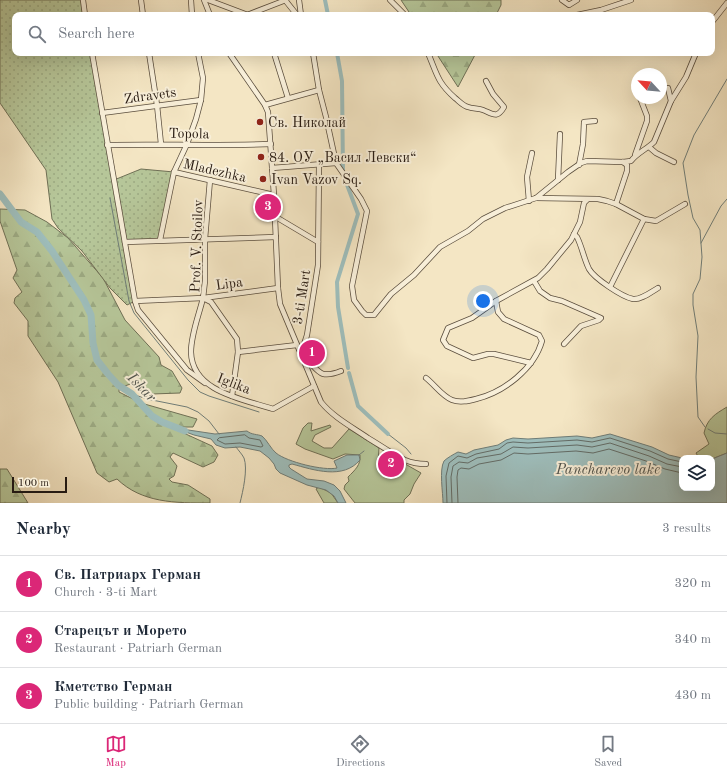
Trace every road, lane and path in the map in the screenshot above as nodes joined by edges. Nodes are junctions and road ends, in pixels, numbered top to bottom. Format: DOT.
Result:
graph roads {
  1 [pos="83,0"];
  2 [pos="141,0"];
  3 [pos="191,0"];
  4 [pos="204,0"];
  5 [pos="208,0"];
  6 [pos="286,0"];
  7 [pos="299,0"];
  8 [pos="390,0"];
  9 [pos="562,0"];
  10 [pos="578,0"];
  11 [pos="631,0"];
  12 [pos="727,3"];
  13 [pos="85,12"];
  14 [pos="143,12"];
  15 [pos="192,12"];
  16 [pos="209,12"];
  17 [pos="240,12"];
  18 [pos="256,12"];
  19 [pos="295,12"];
  20 [pos="301,12"];
  21 [pos="402,12"];
  22 [pos="591,12"];
  23 [pos="715,18"];
  24 [pos="92,56"];
  25 [pos="149,56"];
  26 [pos="199,56"];
  27 [pos="231,56"];
  28 [pos="275,56"];
  29 [pos="313,56"];
  30 [pos="429,56"];
  31 [pos="695,56"];
  32 [pos="486,81"];
  33 [pos="668,88"];
  34 [pos="319,90"];
  35 [pos="288,98"];
  36 [pos="201,100"];
  37 [pos="671,101"];
  38 [pos="642,104"];
  39 [pos="157,105"];
  40 [pos="265,106"];
  41 [pos="102,113"];
  42 [pos="594,121"];
  43 [pos="560,134"];
  44 [pos="161,144"];
  45 [pos="187,144"];
  46 [pos="271,144"];
  47 [pos="107,145"];
  48 [pos="649,147"];
  49 [pos="532,153"];
  50 [pos="635,155"];
  51 [pos="623,162"];
  52 [pos="674,162"];
  53 [pos="336,163"];
  54 [pos="319,165"];
  55 [pos="579,165"];
  56 [pos="272,168"];
  57 [pos="174,172"];
  58 [pos="210,180"];
  59 [pos="558,180"];
  60 [pos="274,196"];
  61 [pos="536,198"];
  62 [pos="587,200"];
  63 [pos="529,201"];
  64 [pos="616,204"];
  65 [pos="685,204"];
  66 [pos="276,218"];
  67 [pos="644,219"];
  68 [pos="574,234"];
  69 [pos="276,237"];
  70 [pos="205,239"];
  71 [pos="160,240"];
  72 [pos="125,242"];
  73 [pos="318,242"];
  74 [pos="534,281"];
  75 [pos="610,287"];
  76 [pos="278,288"];
  77 [pos="658,288"];
  78 [pos="203,298"];
  79 [pos="135,301"];
  80 [pos="496,301"];
  81 [pos="564,344"];
  82 [pos="297,345"];
  83 [pos="238,352"];
  84 [pos="301,354"];
  85 [pos="531,363"];
  86 [pos="341,371"];
  87 [pos="426,378"];
  88 [pos="205,383"];
  89 [pos="314,386"];
  90 [pos="232,396"];
  91 [pos="426,464"];
  1 -- 13 [label="street"];
  2 -- 14 [label="street"];
  3 -- 15 [label="street"];
  4 -- 16 [label="street"];
  5 -- 17 [label="street"];
  6 -- 18 [label="street"];
  6 -- 19 [label="street"];
  7 -- 20 [label="street"];
  8 -- 21 [label="street"];
  9 -- 10 [label="street"];
  11 -- 22 [label="street"];
  12 -- 23 [label="street"];
  24 -- 41 [label="street"];
  25 -- 39 [label="street"];
  26 -- 36 [label="street"];
  27 -- 40 [label="street"];
  28 -- 35 [label="street"];
  29 -- 34 [label="street"];
  30 -- 32 [label="street"];
  31 -- 37 [label="street"];
  33 -- 37 [label="street"];
  34 -- 35 [label="street"];
  34 -- 53 [label="street"];
  35 -- 40 [label="street"];
  36 -- 39 [label="street, Zdravets"];
  36 -- 45 [label="street"];
  37 -- 48 [label="street"];
  38 -- 50 [label="street"];
  39 -- 41 [label="street, Zdravets"];
  39 -- 44 [label="street"];
  40 -- 46 [label="street"];
  41 -- 47 [label="street"];
  42 -- 55 [label="street"];
  43 -- 59 [label="street"];
  44 -- 45 [label="street, Topola"];
  44 -- 47 [label="street, Topola"];
  45 -- 46 [label="street, Topola"];
  45 -- 57 [label="street"];
  46 -- 56 [label="street"];
  47 -- 72 [label="street"];
  48 -- 50 [label="street"];
  48 -- 52 [label="street"];
  49 -- 63 [label="street"];
  50 -- 51 [label="street"];
  51 -- 55 [label="street"];
  51 -- 64 [label="street"];
  53 -- 54 [label="street"];
  53 -- 63 [label="street"];
  54 -- 56 [label="street"];
  54 -- 73 [label="street, 3-ti Mart"];
  55 -- 59 [label="street"];
  56 -- 60 [label="street"];
  57 -- 58 [label="street, Mladezhka"];
  57 -- 71 [label="street"];
  58 -- 60 [label="street, Mladezhka"];
  58 -- 70 [label="street, Prof. V. Stoilov"];
  59 -- 61 [label="street"];
  60 -- 66 [label="street"];
  61 -- 62 [label="street"];
  61 -- 63 [label="street"];
  62 -- 64 [label="street"];
  62 -- 68 [label="street"];
  64 -- 67 [label="street"];
  65 -- 67 [label="street"];
  66 -- 69 [label="street"];
  66 -- 73 [label="street"];
  67 -- 75 [label="street"];
  68 -- 74 [label="street"];
  68 -- 75 [label="street"];
  69 -- 70 [label="street"];
  69 -- 76 [label="street"];
  70 -- 71 [label="street"];
  70 -- 78 [label="street, Prof. V. Stoilov"];
  71 -- 72 [label="street"];
  72 -- 79 [label="street"];
  73 -- 84 [label="street, 3-ti Mart"];
  74 -- 80 [label="street"];
  74 -- 81 [label="street"];
  75 -- 77 [label="street"];
  76 -- 78 [label="street, Lipa"];
  76 -- 82 [label="street"];
  78 -- 79 [label="street, Lipa"];
  78 -- 83 [label="street, Prof. V. Stoilov"];
  78 -- 88 [label="street, Iglika"];
  79 -- 88 [label="street"];
  80 -- 85 [label="street"];
  80 -- 85 [label="street"];
  82 -- 83 [label="street"];
  82 -- 84 [label="street"];
  83 -- 90 [label="street, Prof. V. Stoilov"];
  84 -- 86 [label="street"];
  84 -- 89 [label="street"];
  85 -- 87 [label="street"];
  88 -- 90 [label="street, Iglika"];
  89 -- 90 [label="street, Iglika"];
  89 -- 91 [label="street"];
}
